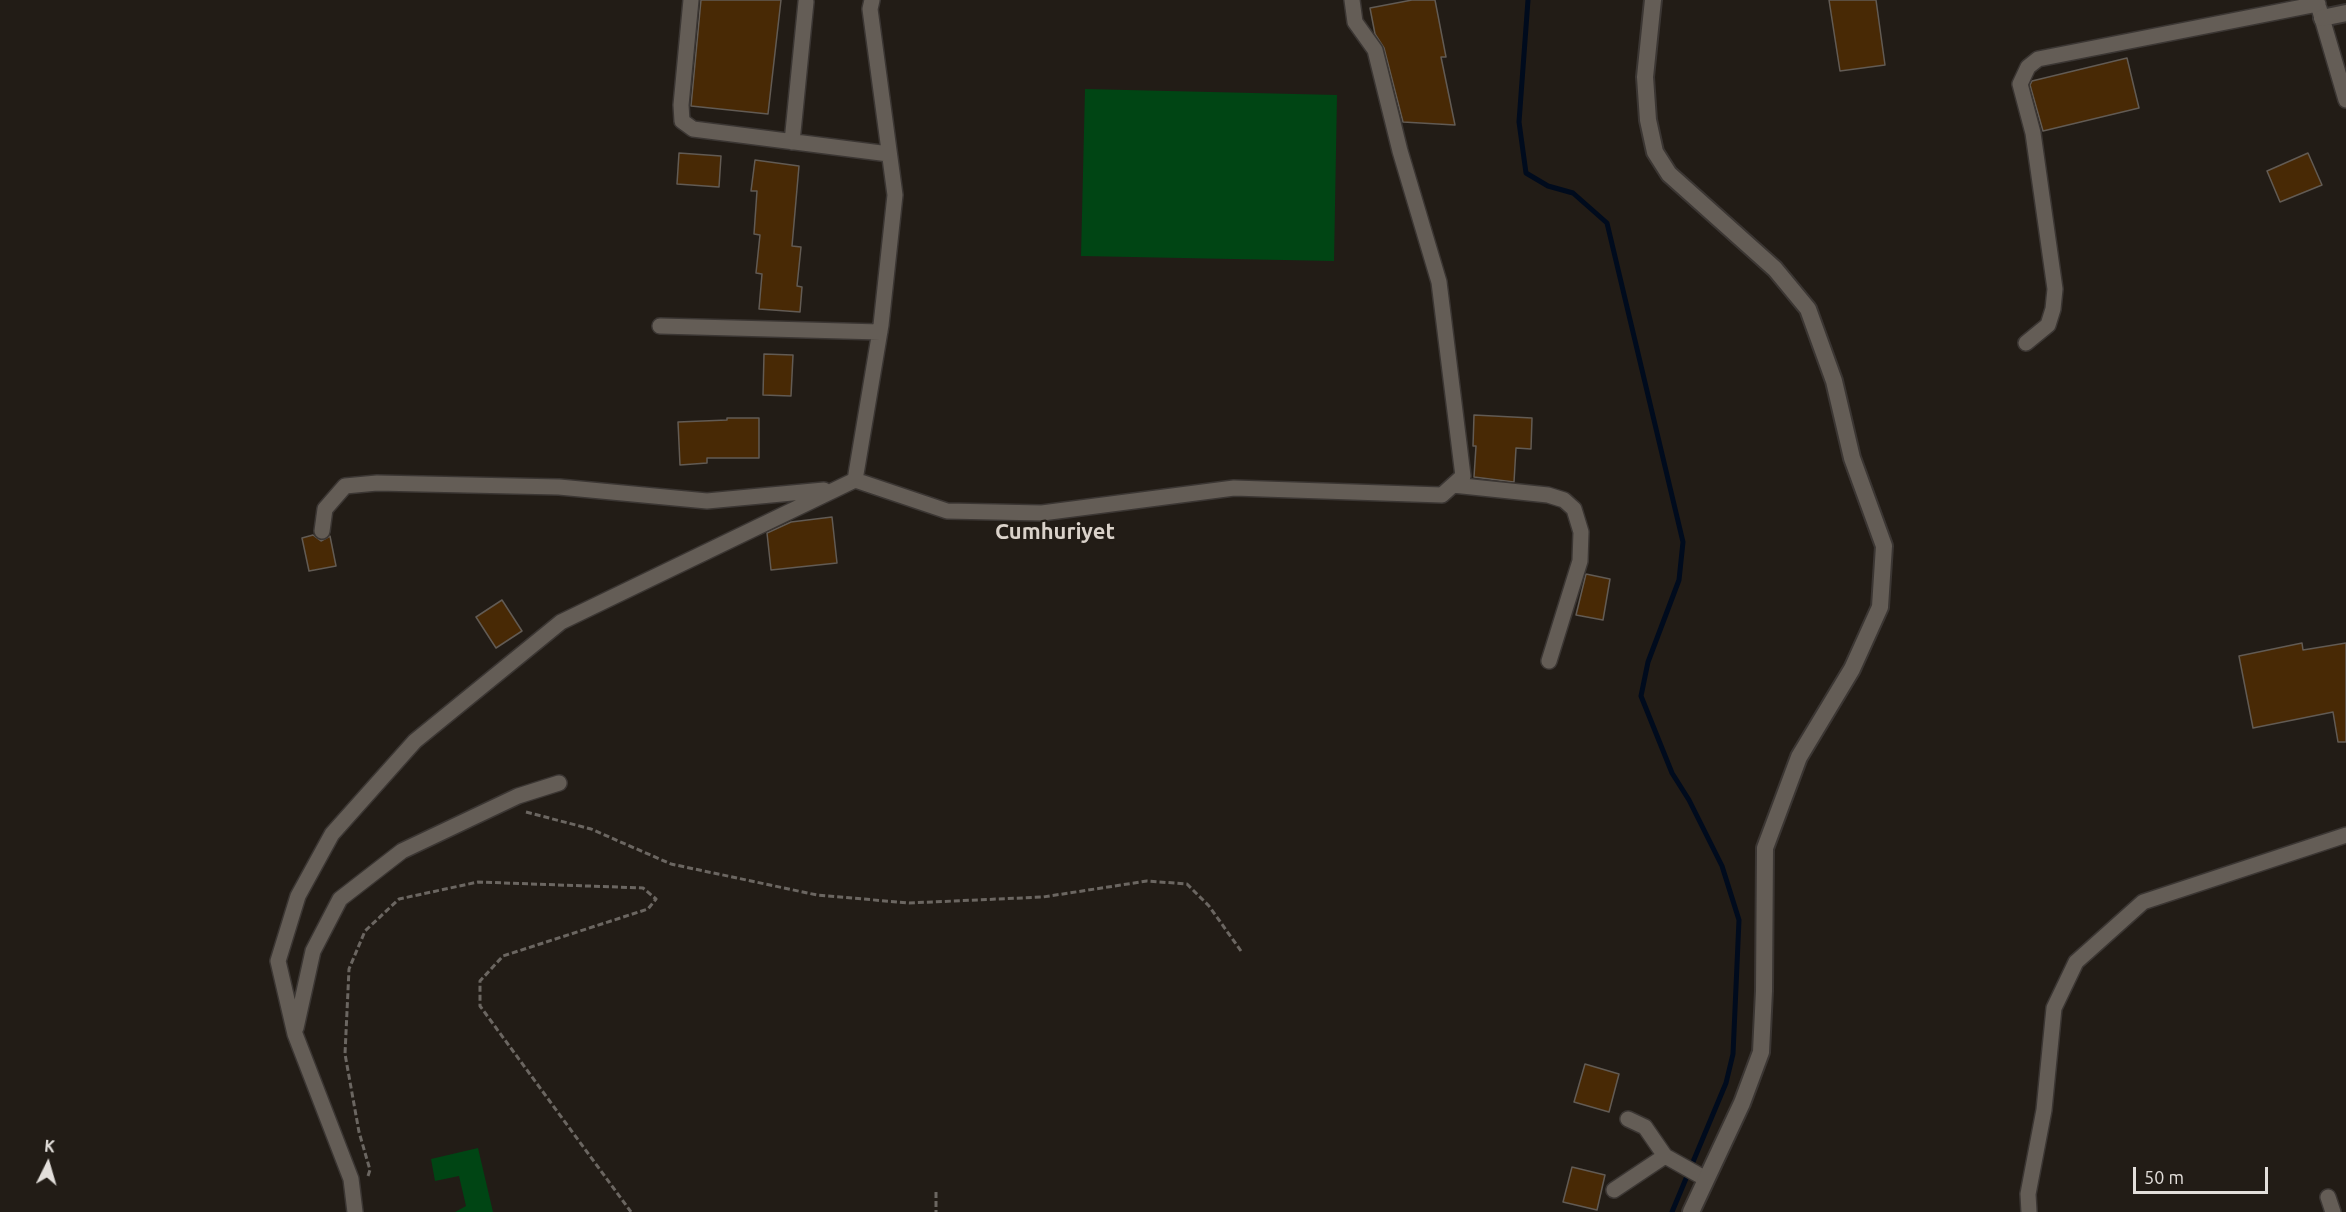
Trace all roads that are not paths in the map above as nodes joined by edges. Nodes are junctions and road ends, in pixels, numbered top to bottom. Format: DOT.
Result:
graph roads {
  1 [pos="691,0"];
  2 [pos="872,0"];
  3 [pos="1352,0"];
  4 [pos="1653,0"];
  5 [pos="806,2"];
  6 [pos="2319,7"];
  7 [pos="2346,13"];
  8 [pos="2346,100"];
  9 [pos="792,142"];
  10 [pos="890,154"];
  11 [pos="660,326"];
  12 [pos="880,332"];
  13 [pos="2026,343"];
  14 [pos="855,480"];
  15 [pos="1453,485"];
  16 [pos="836,489"];
  17 [pos="322,531"];
  18 [pos="1549,661"];
  19 [pos="559,783"];
  20 [pos="2346,835"];
  21 [pos="295,1034"];
  22 [pos="1628,1119"];
  23 [pos="1665,1156"];
  24 [pos="1706,1179"];
  25 [pos="1614,1190"];
  26 [pos="355,1212"];
  27 [pos="1691,1212"];
  28 [pos="2029,1212"];
  1 -- 9 [label="street"];
  2 -- 10 [label="street"];
  3 -- 15 [label="street"];
  4 -- 24 [label="street"];
  5 -- 9 [label="street"];
  6 -- 7 [label="street"];
  6 -- 8 [label="street"];
  6 -- 13 [label="street"];
  9 -- 10 [label="street"];
  10 -- 12 [label="street"];
  11 -- 12 [label="street"];
  12 -- 14 [label="street"];
  14 -- 15 [label="street"];
  14 -- 16 [label="street"];
  15 -- 18 [label="street"];
  16 -- 17 [label="street"];
  16 -- 21 [label="street"];
  19 -- 21 [label="street"];
  20 -- 28 [label="street"];
  21 -- 26 [label="street"];
  22 -- 23 [label="street"];
  23 -- 24 [label="street"];
  23 -- 25 [label="street"];
  24 -- 27 [label="street"];
}
